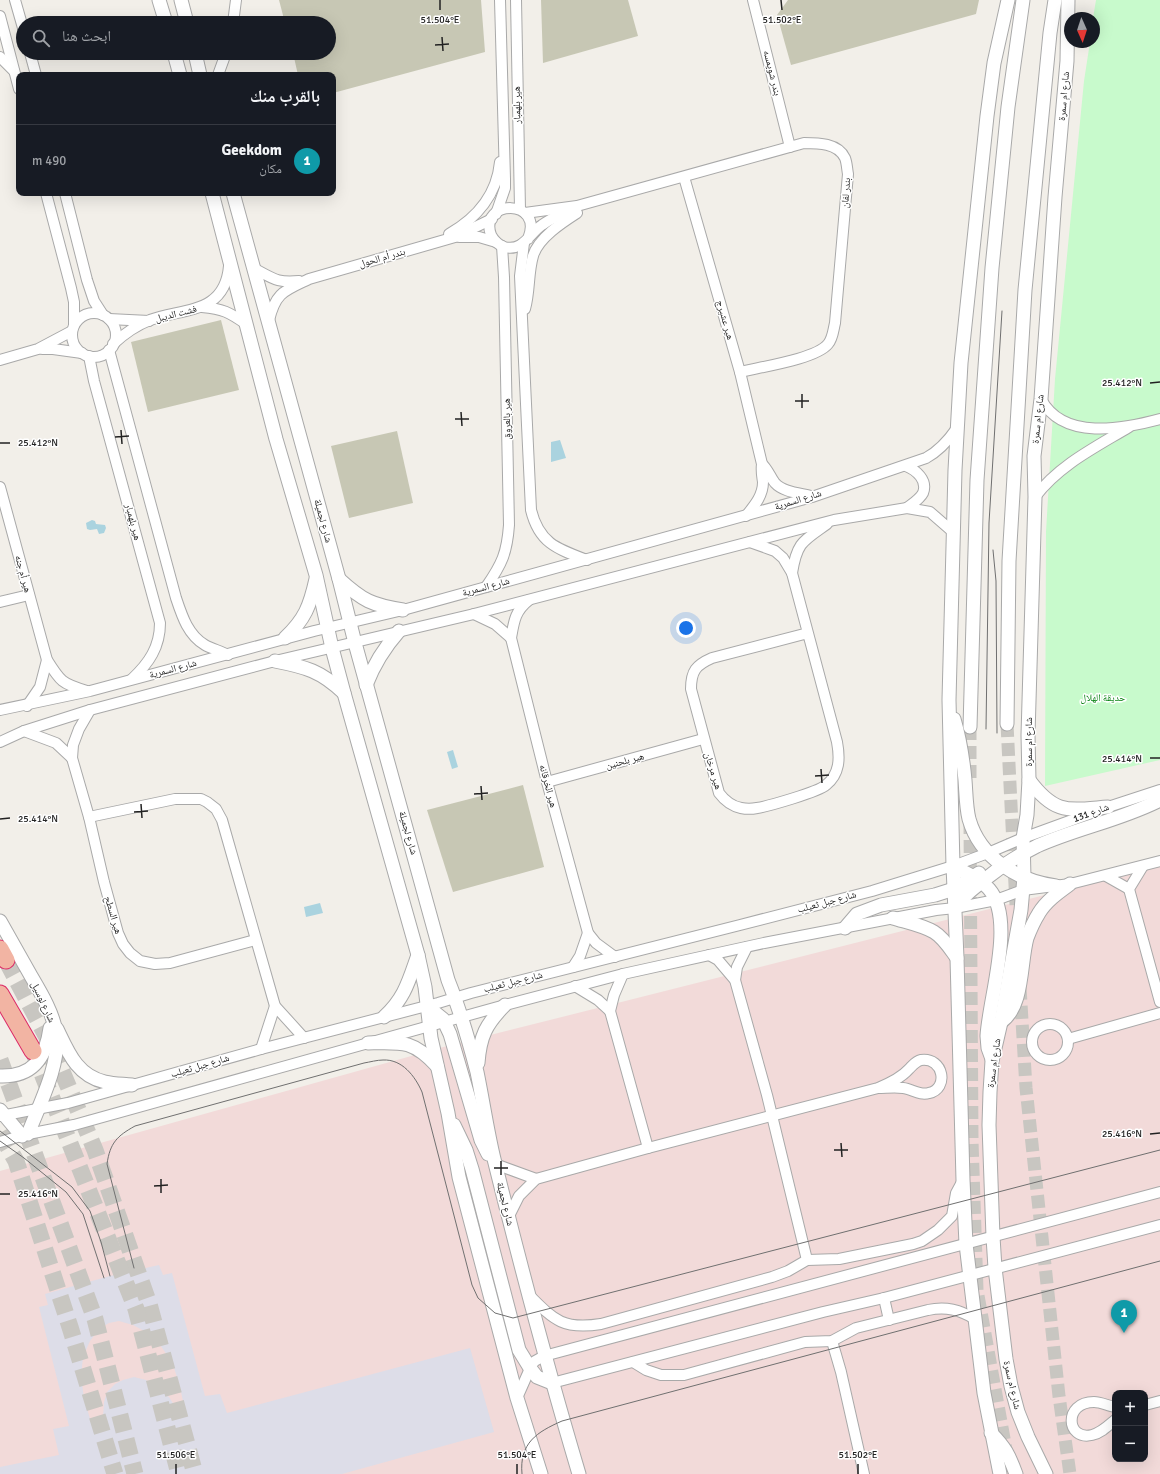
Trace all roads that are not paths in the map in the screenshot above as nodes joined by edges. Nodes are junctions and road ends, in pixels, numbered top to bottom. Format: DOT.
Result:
graph roads {
  1 [pos="15,0"];
  2 [pos="160,0"];
  3 [pos="181,0"];
  4 [pos="236,0"];
  5 [pos="500,0"];
  6 [pos="516,0"];
  7 [pos="753,0"];
  8 [pos="1008,0"];
  9 [pos="1023,0"];
  10 [pos="1055,0"];
  11 [pos="1068,0"];
  12 [pos="0,16"];
  13 [pos="20,16"];
  14 [pos="164,16"];
  15 [pos="185,16"];
  16 [pos="234,16"];
  17 [pos="0,57"];
  18 [pos="32,60"];
  19 [pos="176,60"];
  20 [pos="197,60"];
  21 [pos="223,60"];
  22 [pos="14,72"];
  23 [pos="35,72"];
  24 [pos="179,72"];
  25 [pos="199,72"];
  26 [pos="219,72"];
  27 [pos="16,79"];
  28 [pos="504,130"];
  29 [pos="790,147"];
  30 [pos="684,177"];
  31 [pos="47,196"];
  32 [pos="66,196"];
  33 [pos="213,196"];
  34 [pos="234,196"];
  35 [pos="600,198"];
  36 [pos="577,206"];
  37 [pos="522,211"];
  38 [pos="494,216"];
  39 [pos="455,238"];
  40 [pos="526,241"];
  41 [pos="499,244"];
  42 [pos="426,246"];
  43 [pos="230,258"];
  44 [pos="255,269"];
  45 [pos="309,280"];
  46 [pos="202,307"];
  47 [pos="521,316"];
  48 [pos="106,317"];
  49 [pos="149,320"];
  50 [pos="269,320"];
  51 [pos="246,324"];
  52 [pos="73,328"];
  53 [pos="111,347"];
  54 [pos="38,349"];
  55 [pos="85,354"];
  56 [pos="0,360"];
  57 [pos="740,372"];
  58 [pos="1041,399"];
  59 [pos="1160,419"];
  60 [pos="1131,426"];
  61 [pos="957,428"];
  62 [pos="762,464"];
  63 [pos="906,466"];
  64 [pos="0,487"];
  65 [pos="812,496"];
  66 [pos="1035,497"];
  67 [pos="907,508"];
  68 [pos="746,516"];
  69 [pos="834,520"];
  70 [pos="953,532"];
  71 [pos="750,542"];
  72 [pos="587,560"];
  73 [pos="792,573"];
  74 [pos="316,575"];
  75 [pos="339,579"];
  76 [pos="486,587"];
  77 [pos="29,595"];
  78 [pos="531,599"];
  79 [pos="0,602"];
  80 [pos="403,610"];
  81 [pos="474,614"];
  82 [pos="350,623"];
  83 [pos="328,627"];
  84 [pos="399,631"];
  85 [pos="808,633"];
  86 [pos="285,638"];
  87 [pos="511,638"];
  88 [pos="354,643"];
  89 [pos="332,648"];
  90 [pos="228,655"];
  91 [pos="47,660"];
  92 [pos="275,662"];
  93 [pos="130,681"];
  94 [pos="366,685"];
  95 [pos="90,691"];
  96 [pos="344,693"];
  97 [pos="949,700"];
  98 [pos="27,706"];
  99 [pos="0,710"];
  100 [pos="90,710"];
  101 [pos="0,714"];
  102 [pos="1007,724"];
  103 [pos="970,727"];
  104 [pos="24,731"];
  105 [pos="0,739"];
  106 [pos="703,739"];
  107 [pos="0,742"];
  108 [pos="72,758"];
  109 [pos="1029,780"];
  110 [pos="547,782"];
  111 [pos="1160,790"];
  112 [pos="1160,800"];
  113 [pos="1108,807"];
  114 [pos="89,817"];
  115 [pos="1022,838"];
  116 [pos="1023,854"];
  117 [pos="996,860"];
  118 [pos="1160,861"];
  119 [pos="953,866"];
  120 [pos="1143,866"];
  121 [pos="1106,876"];
  122 [pos="978,879"];
  123 [pos="1024,884"];
  124 [pos="1070,884"];
  125 [pos="1056,886"];
  126 [pos="954,889"];
  127 [pos="1129,889"];
  128 [pos="996,900"];
  129 [pos="955,908"];
  130 [pos="892,918"];
  131 [pos="0,921"];
  132 [pos="845,928"];
  133 [pos="588,933"];
  134 [pos="255,940"];
  135 [pos="747,947"];
  136 [pos="418,955"];
  137 [pos="709,955"];
  138 [pos="615,956"];
  139 [pos="957,958"];
  140 [pos="573,967"];
  141 [pos="623,974"];
  142 [pos="735,980"];
  143 [pos="575,986"];
  144 [pos="0,994"];
  145 [pos="455,997"];
  146 [pos="1160,1002"];
  147 [pos="432,1005"];
  148 [pos="505,1005"];
  149 [pos="275,1006"];
  150 [pos="610,1011"];
  151 [pos="1160,1013"];
  152 [pos="51,1016"];
  153 [pos="384,1017"];
  154 [pos="462,1017"];
  155 [pos="445,1022"];
  156 [pos="1001,1022"];
  157 [pos="429,1027"];
  158 [pos="304,1038"];
  159 [pos="1068,1039"];
  160 [pos="368,1043"];
  161 [pos="261,1049"];
  162 [pos="34,1051"];
  163 [pos="992,1061"];
  164 [pos="437,1066"];
  165 [pos="477,1073"];
  166 [pos="0,1076"];
  167 [pos="132,1085"];
  168 [pos="878,1088"];
  169 [pos="37,1109"];
  170 [pos="448,1112"];
  171 [pos="2,1114"];
  172 [pos="772,1115"];
  173 [pos="25,1135"];
  174 [pos="0,1142"];
  175 [pos="648,1148"];
  176 [pos="494,1161"];
  177 [pos="536,1179"];
  178 [pos="963,1180"];
  179 [pos="1160,1192"];
  180 [pos="508,1218"];
  181 [pos="1160,1225"];
  182 [pos="993,1237"];
  183 [pos="966,1244"];
  184 [pos="807,1260"];
  185 [pos="995,1268"];
  186 [pos="971,1274"];
  187 [pos="529,1294"];
  188 [pos="884,1298"];
  189 [pos="975,1319"];
  190 [pos="889,1320"];
  191 [pos="832,1341"];
  192 [pos="544,1356"];
  193 [pos="632,1362"];
  194 [pos="530,1368"];
  195 [pos="552,1384"];
  196 [pos="517,1398"];
  197 [pos="1160,1401"];
  198 [pos="1148,1404"];
  199 [pos="1112,1406"];
  200 [pos="1112,1422"];
  201 [pos="991,1433"];
  202 [pos="541,1474"];
  203 [pos="579,1474"];
  204 [pos="864,1474"];
  205 [pos="1000,1474"];
  206 [pos="1016,1474"];
  207 [pos="1046,1474"];
  1 -- 13 [label="street"];
  2 -- 14 [label="street"];
  3 -- 15 [label="street"];
  4 -- 16 [label="street"];
  5 -- 28 [label="street, هير بلهمبار"];
  6 -- 37 [label="street, هير بلهمبار"];
  7 -- 29 [label="street, بندر شويمسه"];
  8 -- 61 [label="street"];
  9 -- 103 [label="street"];
  10 -- 102 [label="street, شارع ام سمرة"];
  11 -- 58 [label="street, شارع ام سمرة"];
  12 -- 22 [label="street"];
  17 -- 22 [label="street"];
  18 -- 23 [label="street"];
  19 -- 24 [label="street"];
  20 -- 25 [label="street"];
  21 -- 26 [label="street"];
  22 -- 27 [label="street"];
  28 -- 38 [label="street, هير بلهمبار"];
  28 -- 42 [label="street, هير بلهمبار"];
  29 -- 30 [label="street, بندر لفان"];
  29 -- 57 [label="street, بندر لفان"];
  30 -- 35 [label="street, بندر لفان"];
  30 -- 57 [label="street, هير عشيرج"];
  31 -- 52 [label="street"];
  32 -- 48 [label="street"];
  33 -- 43 [label="street"];
  34 -- 44 [label="street, شارع لجميلة"];
  35 -- 36 [label="street, بندر لفان"];
  35 -- 47 [label="street, هير بالعروق"];
  36 -- 37 [label="street, بندر لفان"];
  36 -- 40 [label="street, بندر لفان"];
  37 -- 38 [label="street"];
  37 -- 40 [label="street"];
  38 -- 39 [label="street, بندر أم الحول"];
  38 -- 41 [label="street"];
  39 -- 41 [label="street, بندر أم الحول"];
  39 -- 42 [label="street, بندر أم الحول"];
  40 -- 41 [label="street"];
  40 -- 47 [label="street, هير بالعروق"];
  41 -- 76 [label="street, هير بالعروق"];
  42 -- 45 [label="street, بندر أم الحول"];
  43 -- 46 [label="street, فشت الديبل"];
  43 -- 51 [label="street"];
  44 -- 45 [label="street, بندر أم الحول"];
  44 -- 50 [label="street, شارع لجميلة"];
  45 -- 50 [label="street, بندر أم الحول"];
  46 -- 49 [label="street, فشت الديبل"];
  46 -- 51 [label="street, فشت الديبل"];
  47 -- 72 [label="street, هير بالعروق"];
  48 -- 49 [label="street, فشت الديبل"];
  48 -- 52 [label="street"];
  48 -- 53 [label="street"];
  49 -- 53 [label="street, فشت الديبل"];
  50 -- 75 [label="street, شارع لجميلة"];
  51 -- 74 [label="street"];
  52 -- 54 [label="street"];
  52 -- 55 [label="street"];
  53 -- 55 [label="street"];
  53 -- 90 [label="street"];
  54 -- 55 [label="street"];
  54 -- 56 [label="street"];
  55 -- 93 [label="street, هير بلهمبار"];
  57 -- 62 [label="street, هير عشيرج"];
  58 -- 60 [label="street"];
  58 -- 66 [label="street, شارع ام سمرة"];
  59 -- 60 [label="street"];
  60 -- 66 [label="street"];
  61 -- 63 [label="street, شارع السمرية"];
  61 -- 70 [label="street"];
  62 -- 65 [label="street, هير عشيرج"];
  62 -- 68 [label="street, هير عشيرج"];
  63 -- 65 [label="street, شارع السمرية"];
  63 -- 67 [label="street"];
  64 -- 77 [label="street, هير أم جنه"];
  65 -- 68 [label="street, شارع السمرية"];
  66 -- 109 [label="street, شارع ام سمرة"];
  67 -- 69 [label="street, شارع السمرية"];
  67 -- 70 [label="street, شارع السمرية"];
  68 -- 72 [label="street, شارع السمرية"];
  69 -- 71 [label="street, شارع السمرية"];
  69 -- 73 [label="street, هير مرخان"];
  70 -- 97 [label="street"];
  71 -- 73 [label="street, هير مرخان"];
  71 -- 78 [label="street, شارع السمرية"];
  72 -- 76 [label="street, شارع السمرية"];
  73 -- 85 [label="street, هير مرخان"];
  74 -- 83 [label="street"];
  74 -- 86 [label="street"];
  75 -- 80 [label="street"];
  75 -- 82 [label="street, شارع لجميلة"];
  76 -- 80 [label="street, شارع السمرية"];
  77 -- 79 [label="street"];
  77 -- 91 [label="street, هير أم جنه"];
  78 -- 81 [label="street, شارع السمرية"];
  78 -- 87 [label="street, هير الخرقانه"];
  80 -- 82 [label="street, شارع السمرية"];
  81 -- 84 [label="street, شارع السمرية"];
  81 -- 87 [label="street"];
  82 -- 83 [label="street, شارع السمرية"];
  82 -- 88 [label="street, شارع لجميلة"];
  83 -- 86 [label="street, شارع السمرية"];
  83 -- 89 [label="street"];
  84 -- 88 [label="street, شارع السمرية"];
  84 -- 94 [label="street"];
  85 -- 106 [label="street, هير مرخان"];
  85 -- 106 [label="street, هير مرخان"];
  86 -- 90 [label="street, شارع السمرية"];
  87 -- 110 [label="street, هير الخرقانه"];
  88 -- 89 [label="street, شارع السمرية"];
  88 -- 94 [label="street, شارع لجميلة"];
  89 -- 92 [label="street, شارع السمرية"];
  89 -- 96 [label="street"];
  90 -- 93 [label="street, شارع السمرية"];
  91 -- 95 [label="street, هير أم جنه"];
  91 -- 98 [label="street"];
  92 -- 96 [label="street"];
  92 -- 100 [label="street, شارع السمرية"];
  93 -- 95 [label="street, شارع السمرية"];
  94 -- 145 [label="street, شارع لجميلة"];
  95 -- 98 [label="street, شارع السمرية"];
  96 -- 136 [label="street"];
  97 -- 117 [label="street"];
  97 -- 119 [label="street"];
  98 -- 99 [label="street, شارع السمرية"];
  98 -- 101 [label="street"];
  100 -- 104 [label="street, شارع السمرية"];
  100 -- 108 [label="street"];
  104 -- 105 [label="street"];
  104 -- 107 [label="street, شارع السمرية"];
  104 -- 108 [label="street"];
  106 -- 110 [label="street, هير بلحنين"];
  108 -- 114 [label="street, هير السطح"];
  109 -- 113 [label="street"];
  109 -- 115 [label="street, شارع ام سمرة"];
  110 -- 133 [label="street, هير الخرقانه"];
  111 -- 113 [label="street, شارع 131"];
  112 -- 116 [label="street"];
  113 -- 115 [label="street, شارع 131"];
  114 -- 134 [label="street"];
  114 -- 134 [label="street, هير السطح"];
  115 -- 116 [label="street, شارع ام سمرة"];
  115 -- 117 [label="street"];
  116 -- 117 [label="street"];
  116 -- 123 [label="street, شارع ام سمرة"];
  117 -- 119 [label="street, شارع جبل ثعيلب"];
  117 -- 122 [label="street"];
  117 -- 123 [label="street"];
  118 -- 120 [label="street"];
  119 -- 122 [label="street"];
  119 -- 126 [label="street"];
  119 -- 138 [label="street, شارع جبل ثعيلب"];
  120 -- 121 [label="street"];
  120 -- 127 [label="street"];
  121 -- 124 [label="street"];
  121 -- 127 [label="street"];
  122 -- 126 [label="street"];
  122 -- 128 [label="street"];
  122 -- 129 [label="street"];
  123 -- 125 [label="street"];
  123 -- 128 [label="street, شارع جبل ثعيلب"];
  123 -- 156 [label="street, شارع ام سمرة"];
  124 -- 125 [label="street"];
  124 -- 156 [label="street"];
  126 -- 129 [label="street"];
  126 -- 132 [label="street"];
  127 -- 146 [label="street"];
  128 -- 129 [label="street, شارع جبل ثعيلب"];
  128 -- 163 [label="street"];
  129 -- 130 [label="street, شارع جبل ثعيلب"];
  129 -- 139 [label="street"];
  130 -- 132 [label="street, شارع جبل ثعيلب"];
  130 -- 139 [label="street"];
  131 -- 152 [label="street, شارع لوسيل"];
  132 -- 135 [label="street, شارع جبل ثعيلب"];
  133 -- 138 [label="street, هير الخرقانه"];
  133 -- 140 [label="street"];
  134 -- 149 [label="street"];
  135 -- 137 [label="street, شارع جبل ثعيلب"];
  135 -- 142 [label="street"];
  136 -- 147 [label="street"];
  136 -- 153 [label="street"];
  137 -- 141 [label="street, شارع جبل ثعيلب"];
  137 -- 142 [label="street"];
  138 -- 140 [label="street, شارع جبل ثعيلب"];
  139 -- 178 [label="street"];
  140 -- 145 [label="street, شارع جبل ثعيلب"];
  141 -- 143 [label="street, شارع جبل ثعيلب"];
  141 -- 150 [label="street"];
  142 -- 172 [label="street"];
  143 -- 148 [label="street, شارع جبل ثعيلب"];
  143 -- 150 [label="street"];
  144 -- 162 [label="highway"];
  145 -- 147 [label="street, شارع جبل ثعيلب"];
  145 -- 154 [label="street, شارع لجميلة"];
  147 -- 153 [label="street, شارع جبل ثعيلب"];
  147 -- 154 [label="street"];
  147 -- 155 [label="street"];
  147 -- 157 [label="street"];
  148 -- 154 [label="street, شارع جبل ثعيلب"];
  148 -- 165 [label="street"];
  149 -- 158 [label="street"];
  149 -- 161 [label="street"];
  150 -- 175 [label="street"];
  151 -- 159 [label="street"];
  152 -- 166 [label="street"];
  152 -- 167 [label="street"];
  152 -- 169 [label="street, شارع لوسيل"];
  153 -- 158 [label="street, شارع جبل ثعيلب"];
  154 -- 155 [label="street, شارع جبل ثعيلب"];
  154 -- 165 [label="street, شارع لجميلة"];
  155 -- 157 [label="street, شارع جبل ثعيلب"];
  155 -- 176 [label="street"];
  156 -- 163 [label="street, شارع ام سمرة"];
  157 -- 160 [label="street, شارع جبل ثعيلب"];
  157 -- 164 [label="street"];
  158 -- 161 [label="street, شارع جبل ثعيلب"];
  160 -- 164 [label="street"];
  160 -- 173 [label="street, شارع جبل ثعيلب"];
  161 -- 167 [label="street, شارع جبل ثعيلب"];
  163 -- 182 [label="street, شارع ام سمرة"];
  164 -- 170 [label="street"];
  165 -- 176 [label="street, شارع لجميلة"];
  167 -- 169 [label="street, شارع جبل ثعيلب"];
  168 -- 168 [label="street"];
  168 -- 172 [label="street"];
  169 -- 171 [label="street, شارع جبل ثعيلب"];
  169 -- 173 [label="street, شارع لوسيل"];
  170 -- 194 [label="street"];
  170 -- 196 [label="street"];
  171 -- 173 [label="street"];
  172 -- 175 [label="street"];
  172 -- 184 [label="street"];
  173 -- 174 [label="street, شارع جبل ثعيلب"];
  175 -- 177 [label="street"];
  176 -- 177 [label="street"];
  176 -- 180 [label="street, شارع لجميلة"];
  177 -- 180 [label="street"];
  178 -- 183 [label="street"];
  178 -- 184 [label="street"];
  179 -- 182 [label="street"];
  180 -- 187 [label="street, شارع لجميلة"];
  181 -- 185 [label="street"];
  182 -- 183 [label="street"];
  182 -- 185 [label="street, شارع ام سمرة"];
  183 -- 186 [label="street"];
  183 -- 192 [label="street"];
  184 -- 187 [label="street"];
  185 -- 186 [label="street"];
  185 -- 207 [label="street, شارع ام سمرة"];
  186 -- 188 [label="street"];
  186 -- 189 [label="street"];
  187 -- 192 [label="street, شارع لجميلة"];
  188 -- 190 [label="street"];
  188 -- 193 [label="street"];
  189 -- 190 [label="street"];
  189 -- 201 [label="street"];
  190 -- 191 [label="street"];
  191 -- 193 [label="street"];
  191 -- 204 [label="street"];
  192 -- 194 [label="street"];
  192 -- 195 [label="street, شارع لجميلة"];
  193 -- 195 [label="street"];
  194 -- 195 [label="street"];
  194 -- 196 [label="street"];
  195 -- 203 [label="street, شارع لجميلة"];
  196 -- 202 [label="street"];
  197 -- 198 [label="street"];
  199 -- 200 [label="street"];
  201 -- 205 [label="street"];
  201 -- 206 [label="street"];
}
